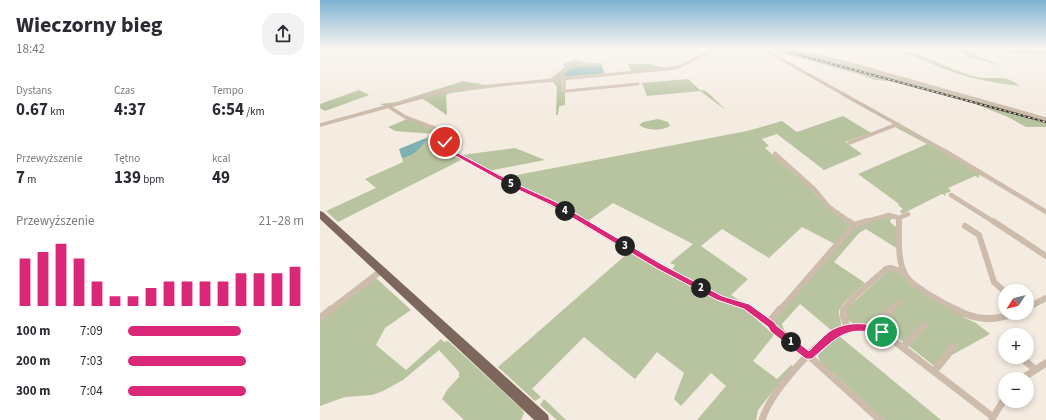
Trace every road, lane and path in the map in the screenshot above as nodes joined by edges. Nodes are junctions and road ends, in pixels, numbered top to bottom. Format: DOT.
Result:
graph roads {
  1 [pos="669,69"];
  2 [pos="801,69"];
  3 [pos="868,69"];
  4 [pos="564,78"];
  5 [pos="638,84"];
  6 [pos="388,106"];
  7 [pos="1046,119"];
  8 [pos="898,124"];
  9 [pos="320,125"];
  10 [pos="849,143"];
  11 [pos="775,154"];
  12 [pos="951,195"];
  13 [pos="1046,212"];
  14 [pos="320,214"];
  15 [pos="908,214"];
  16 [pos="899,218"];
  17 [pos="854,225"];
  18 [pos="965,226"];
  19 [pos="1046,256"];
  20 [pos="380,271"];
  21 [pos="904,272"];
  22 [pos="998,286"];
  23 [pos="1046,298"];
  24 [pos="898,303"];
  25 [pos="1034,304"];
  26 [pos="320,318"];
  27 [pos="998,319"];
  28 [pos="771,324"];
  29 [pos="924,325"];
  30 [pos="848,329"];
  31 [pos="876,329"];
  32 [pos="954,346"];
  33 [pos="903,347"];
  34 [pos="809,356"];
  35 [pos="1046,363"];
  36 [pos="1029,364"];
  37 [pos="1035,369"];
  38 [pos="934,371"];
  39 [pos="1031,372"];
  40 [pos="999,408"];
  41 [pos="992,419"];
  42 [pos="543,420"];
  43 [pos="762,420"];
  44 [pos="880,420"];
  1 -- 4 [label="street"];
  2 -- 8 [label="street"];
  3 -- 7 [label="street"];
  4 -- 5 [label="street"];
  4 -- 6 [label="street"];
  6 -- 9 [label="street"];
  6 -- 28 [label="street"];
  8 -- 10 [label="street"];
  8 -- 13 [label="street"];
  11 -- 17 [label="street"];
  12 -- 19 [label="street"];
  14 -- 20 [label="main road"];
  15 -- 16 [label="street"];
  16 -- 17 [label="street"];
  16 -- 21 [label="street"];
  17 -- 28 [label="street"];
  18 -- 22 [label="street"];
  20 -- 26 [label="street"];
  20 -- 42 [label="main road"];
  21 -- 27 [label="street"];
  21 -- 30 [label="street"];
  23 -- 25 [label="street"];
  24 -- 31 [label="street"];
  28 -- 34 [label="street"];
  29 -- 33 [label="street"];
  30 -- 31 [label="street"];
  30 -- 34 [label="street"];
  31 -- 33 [label="street"];
  32 -- 38 [label="street"];
  33 -- 38 [label="street"];
  34 -- 43 [label="street"];
  34 -- 44 [label="street"];
  35 -- 37 [label="street"];
  36 -- 37 [label="street"];
  37 -- 39 [label="street"];
  38 -- 41 [label="street"];
  40 -- 41 [label="street"];
}
